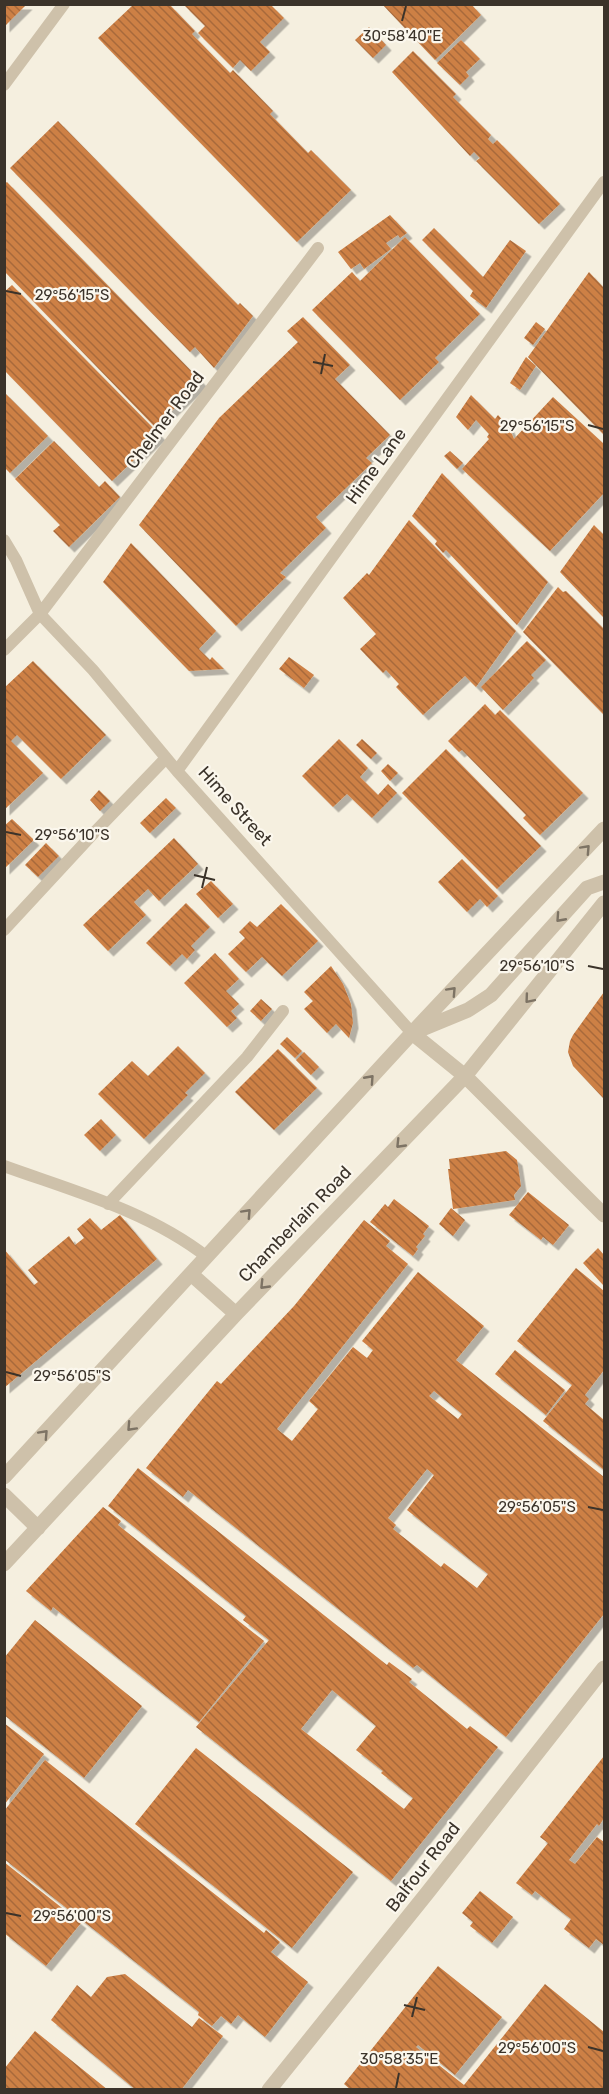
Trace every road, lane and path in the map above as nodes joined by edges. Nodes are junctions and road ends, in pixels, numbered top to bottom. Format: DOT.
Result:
graph roads {
  1 [pos="64,4"];
  2 [pos="4,85"];
  3 [pos="604,182"];
  4 [pos="318,248"];
  5 [pos="4,540"];
  6 [pos="40,614"];
  7 [pos="4,650"];
  8 [pos="166,758"];
  9 [pos="177,771"];
  10 [pos="604,829"];
  11 [pos="604,882"];
  12 [pos="604,903"];
  13 [pos="4,930"];
  14 [pos="283,1011"];
  15 [pos="412,1033"];
  16 [pos="465,1076"];
  17 [pos="4,1166"];
  18 [pos="108,1204"];
  19 [pos="604,1215"];
  20 [pos="207,1257"];
  21 [pos="191,1274"];
  22 [pos="236,1314"];
  23 [pos="4,1477"];
  24 [pos="4,1495"];
  25 [pos="38,1528"];
  26 [pos="4,1564"];
  27 [pos="604,1668"];
  28 [pos="269,2090"];
  1 -- 2 [label="lane"];
  3 -- 9 [label="lane, Hime Lane"];
  4 -- 6 [label="lane, Chelmer Road"];
  5 -- 6 [label="lane, Hime Street"];
  6 -- 7 [label="lane, Chelmer Road"];
  6 -- 8 [label="lane, Hime Street"];
  8 -- 9 [label="lane, Hime Street"];
  8 -- 13 [label="lane"];
  9 -- 15 [label="lane, Hime Street"];
  15 -- 10 [label="street, one-way"];
  11 -- 15 [label="street, one-way"];
  12 -- 16 [label="street, Chamberlain Road, one-way"];
  14 -- 18 [label="lane"];
  15 -- 16 [label="street, Hime Street"];
  20 -- 15 [label="street, one-way"];
  16 -- 19 [label="street, Hime Street"];
  16 -- 22 [label="street, Chamberlain Road, one-way"];
  17 -- 18 [label="lane"];
  18 -- 20 [label="lane"];
  20 -- 21 [label="street"];
  21 -- 22 [label="street"];
  23 -- 21 [label="street, one-way"];
  22 -- 25 [label="street, Chamberlain Road, one-way"];
  24 -- 25 [label="street"];
  25 -- 26 [label="street, Chamberlain Road"];
  27 -- 28 [label="street, Balfour Road"];
}
